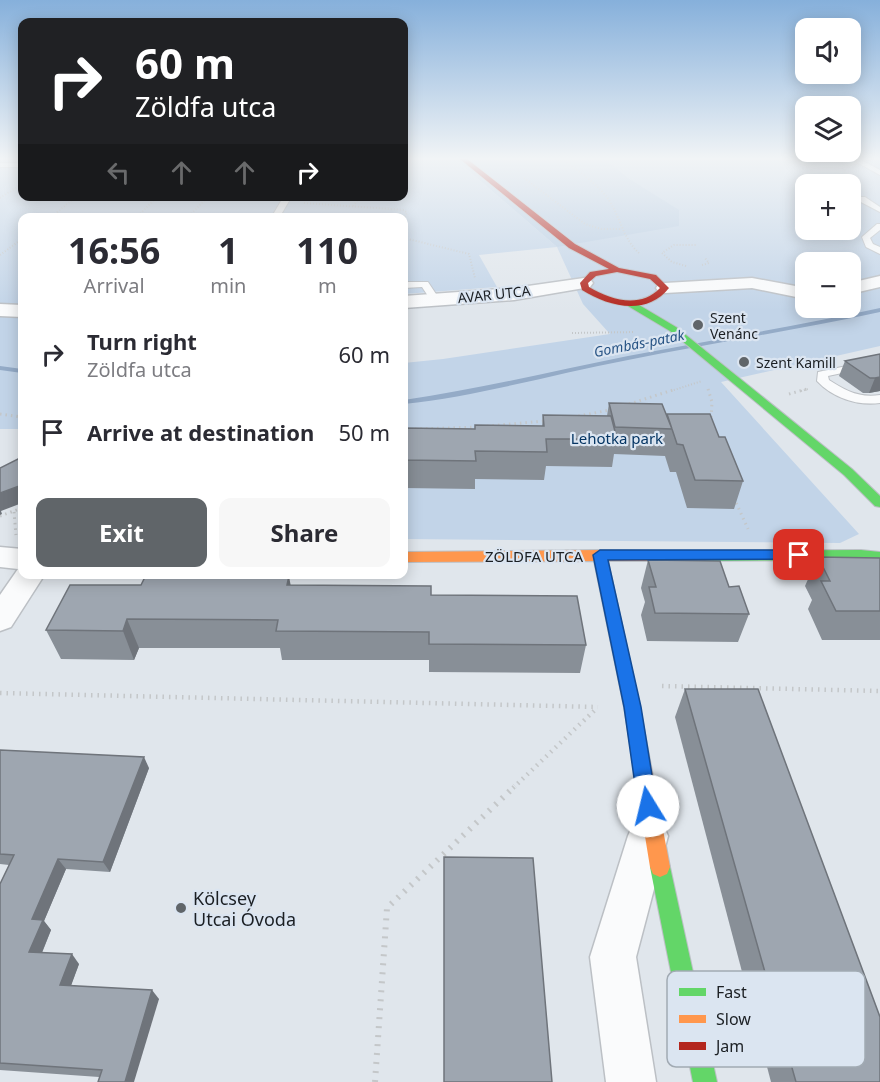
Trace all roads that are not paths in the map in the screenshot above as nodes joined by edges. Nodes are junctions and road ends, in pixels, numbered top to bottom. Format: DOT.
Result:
graph roads {
  1 [pos="526,209"];
  2 [pos="880,226"];
  3 [pos="572,246"];
  4 [pos="880,251"];
  5 [pos="617,270"];
  6 [pos="880,280"];
  7 [pos="589,283"];
  8 [pos="408,285"];
  9 [pos="861,286"];
  10 [pos="795,292"];
  11 [pos="661,294"];
  12 [pos="435,300"];
  13 [pos="408,302"];
  14 [pos="631,303"];
  15 [pos="0,310"];
  16 [pos="18,311"];
  17 [pos="673,329"];
  18 [pos="880,362"];
  19 [pos="880,399"];
  20 [pos="848,472"];
  21 [pos="880,490"];
  22 [pos="880,503"];
  23 [pos="600,555"];
  24 [pos="408,557"];
  25 [pos="880,557"];
  26 [pos="27,579"];
  27 [pos="0,619"];
  28 [pos="651,826"];
  29 [pos="682,971"];
  30 [pos="702,1067"];
  31 [pos="631,1082"];
  32 [pos="705,1082"];
  1 -- 3 [label="main road"];
  2 -- 4 [label="lane"];
  3 -- 5 [label="main road"];
  3 -- 7 [label="main road"];
  5 -- 7 [label="main road"];
  5 -- 11 [label="main road"];
  6 -- 9 [label="street"];
  7 -- 12 [label="street, AVAR UTCA"];
  7 -- 14 [label="main road"];
  8 -- 12 [label="lane"];
  10 -- 11 [label="street"];
  11 -- 14 [label="main road"];
  11 -- 17 [label="main road"];
  12 -- 13 [label="street, AVAR UTCA"];
  14 -- 17 [label="main road"];
  15 -- 16 [label="street"];
  17 -- 20 [label="main road"];
  18 -- 19 [label="lane"];
  20 -- 21 [label="main road"];
  20 -- 22 [label="main road"];
  23 -- 24 [label="main road, ZÖLDFA UTCA"];
  23 -- 25 [label="main road, ZÖLDFA UTCA"];
  23 -- 28 [label="main road"];
  26 -- 27 [label="street"];
  28 -- 29 [label="main road"];
  28 -- 31 [label="street"];
  30 -- 32 [label="main road"];
}
